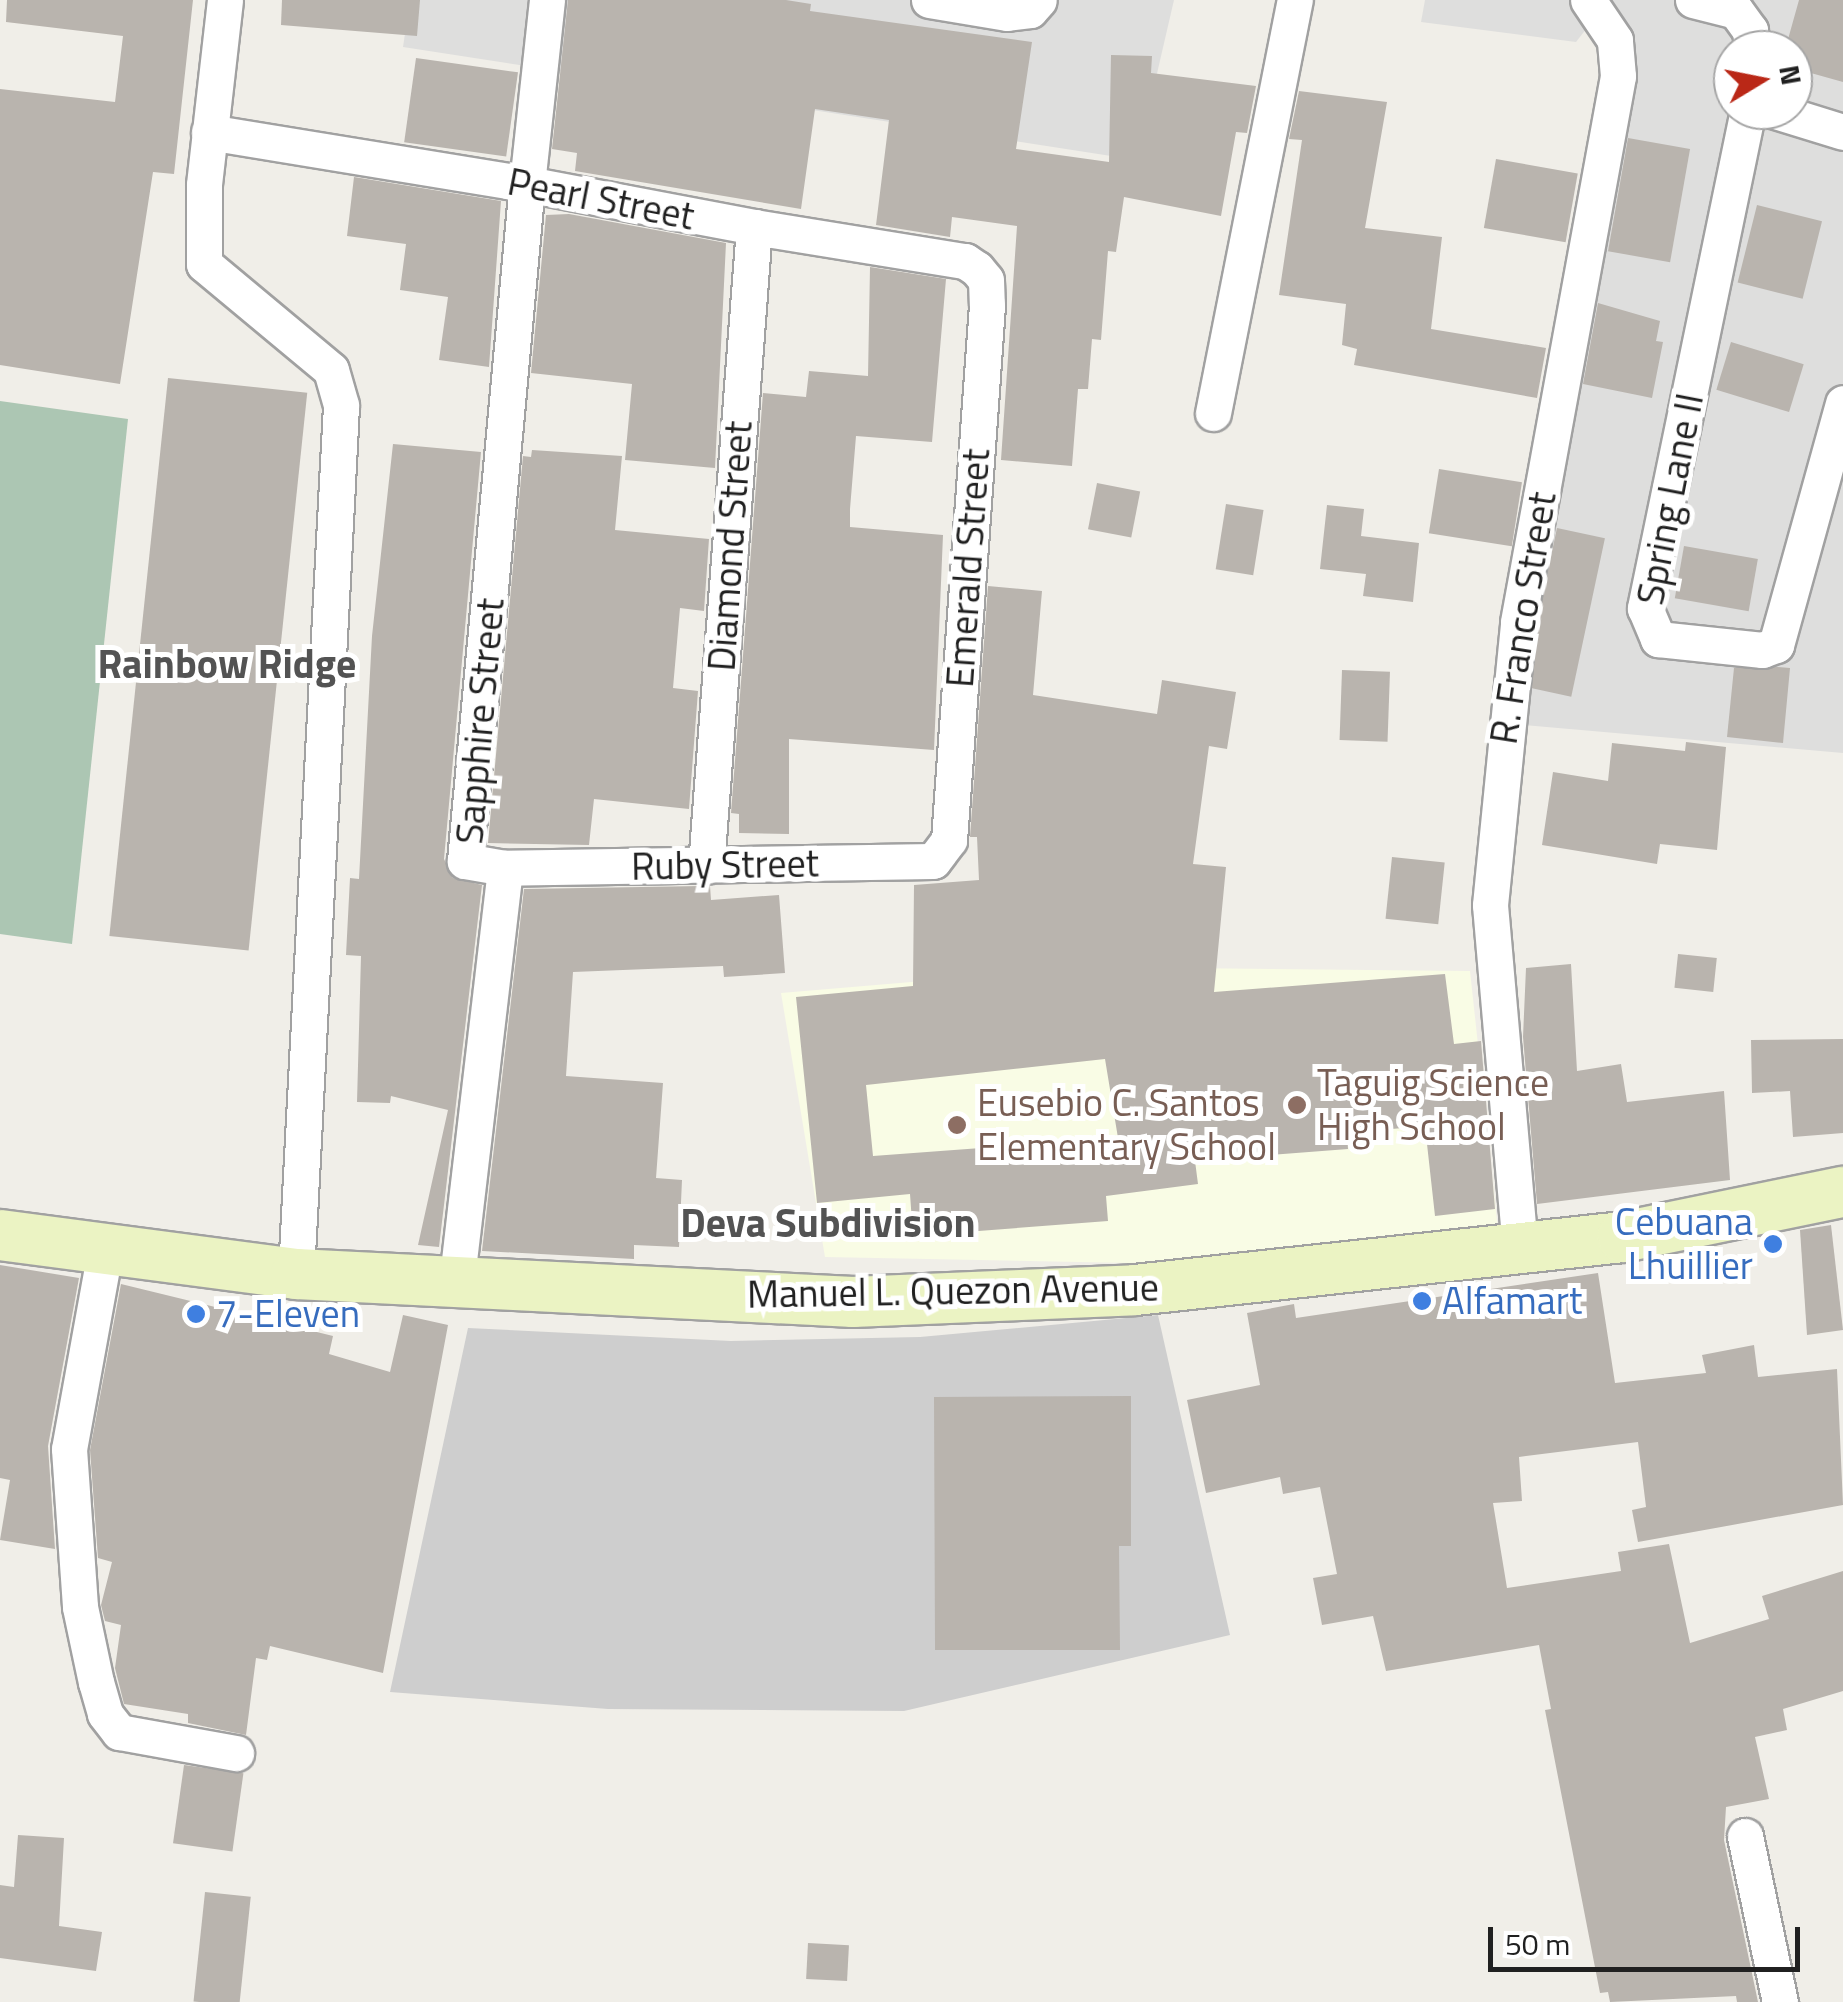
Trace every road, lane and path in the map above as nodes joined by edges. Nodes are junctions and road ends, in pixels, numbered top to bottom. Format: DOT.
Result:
graph roads {
  1 [pos="225,0"];
  2 [pos="548,0"];
  3 [pos="929,0"];
  4 [pos="1039,0"];
  5 [pos="1295,0"];
  6 [pos="1588,0"];
  7 [pos="1693,0"];
  8 [pos="1750,30"];
  9 [pos="1813,123"];
  10 [pos="1744,130"];
  11 [pos="209,132"];
  12 [pos="1843,132"];
  13 [pos="527,184"];
  14 [pos="754,227"];
  15 [pos="986,280"];
  16 [pos="1843,403"];
  17 [pos="1213,413"];
  18 [pos="942,853"];
  19 [pos="706,866"];
  20 [pos="505,868"];
  21 [pos="1843,1192"];
  22 [pos="0,1235"];
  23 [pos="1520,1248"];
  24 [pos="105,1251"];
  25 [pos="296,1274"];
  26 [pos="456,1286"];
  27 [pos="236,1753"];
  28 [pos="1746,1836"];
  29 [pos="1780,2002"];
  1 -- 11 [label="street"];
  2 -- 13 [label="street"];
  3 -- 4 [label="street"];
  5 -- 17 [label="street"];
  6 -- 23 [label="street, R. Franco Street"];
  7 -- 8 [label="street"];
  9 -- 12 [label="street"];
  10 -- 16 [label="street, Spring Lane II"];
  11 -- 13 [label="street, Pearl Street"];
  11 -- 25 [label="street"];
  13 -- 14 [label="street, Pearl Street"];
  13 -- 20 [label="street, Sapphire Street"];
  14 -- 15 [label="street, Pearl Street"];
  14 -- 19 [label="street, Diamond Street"];
  15 -- 18 [label="street, Emerald Street"];
  18 -- 19 [label="street, Ruby Street"];
  19 -- 20 [label="street, Ruby Street"];
  20 -- 26 [label="street, Sapphire Street"];
  21 -- 23 [label="main road, Manuel L. Quezon Avenue"];
  22 -- 24 [label="main road, Manuel L. Quezon Avenue"];
  23 -- 26 [label="main road, Manuel L. Quezon Avenue"];
  24 -- 25 [label="main road, Manuel L. Quezon Avenue"];
  24 -- 27 [label="street"];
  25 -- 26 [label="main road, Manuel L. Quezon Avenue"];
  28 -- 29 [label="street"];
}
